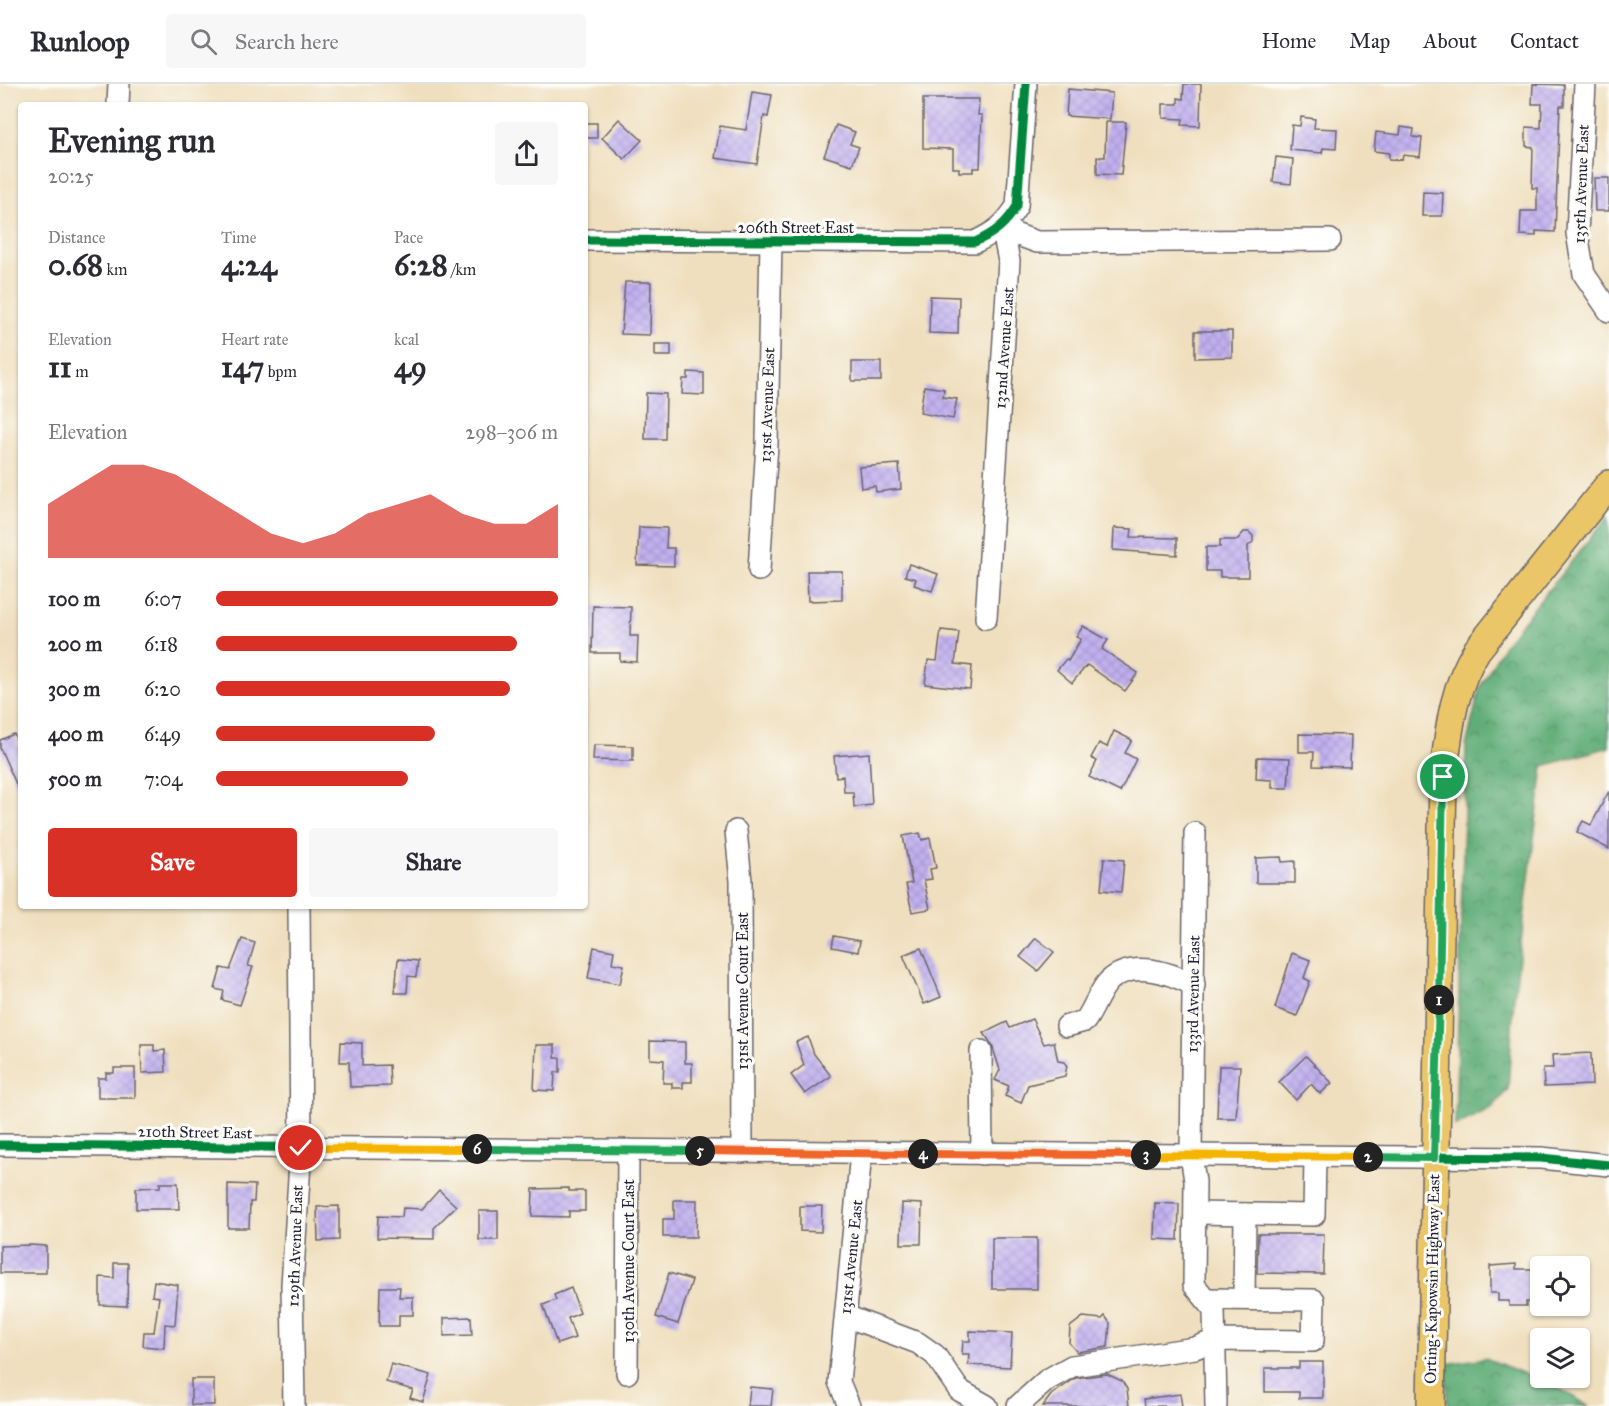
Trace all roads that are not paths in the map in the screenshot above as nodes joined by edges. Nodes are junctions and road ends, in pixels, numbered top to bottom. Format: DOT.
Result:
graph roads {
  1 [pos="119,84"];
  2 [pos="1026,84"];
  3 [pos="1585,84"];
  4 [pos="118,102"];
  5 [pos="1002,226"];
  6 [pos="588,240"];
  7 [pos="1330,240"];
  8 [pos="771,241"];
  9 [pos="1609,311"];
  10 [pos="1609,484"];
  11 [pos="759,570"];
  12 [pos="986,618"];
  13 [pos="736,831"];
  14 [pos="1195,833"];
  15 [pos="299,909"];
  16 [pos="1194,985"];
  17 [pos="1067,1026"];
  18 [pos="981,1051"];
  19 [pos="0,1145"];
  20 [pos="301,1148"];
  21 [pos="628,1150"];
  22 [pos="742,1152"];
  23 [pos="861,1153"];
  24 [pos="982,1154"];
  25 [pos="1191,1155"];
  26 [pos="1315,1156"];
  27 [pos="1434,1158"];
  28 [pos="1609,1166"];
  29 [pos="1195,1213"];
  30 [pos="1245,1214"];
  31 [pos="1206,1299"];
  32 [pos="1244,1299"];
  33 [pos="846,1316"];
  34 [pos="1215,1340"];
  35 [pos="627,1373"];
  36 [pos="294,1406"];
  37 [pos="849,1406"];
  38 [pos="987,1406"];
  39 [pos="1018,1406"];
  40 [pos="1216,1406"];
  41 [pos="1431,1406"];
  1 -- 4 [label="street"];
  2 -- 5 [label="street"];
  3 -- 9 [label="street, 135th Avenue East"];
  5 -- 7 [label="street"];
  5 -- 8 [label="street, 206th Street East"];
  5 -- 12 [label="street, 132nd Avenue East"];
  6 -- 8 [label="street, 206th Street East"];
  8 -- 11 [label="street, 131st Avenue East"];
  10 -- 27 [label="main road, Orting-Kapowsin Highway East"];
  13 -- 22 [label="street, 131st Avenue Court East"];
  14 -- 16 [label="street, 133rd Avenue East"];
  15 -- 20 [label="street, 129th Avenue East"];
  16 -- 17 [label="street"];
  16 -- 25 [label="street, 133rd Avenue East"];
  18 -- 24 [label="street"];
  19 -- 20 [label="street, 210th Street East"];
  20 -- 21 [label="street, 210th Street East"];
  20 -- 36 [label="street, 129th Avenue East"];
  21 -- 22 [label="street, 210th Street East"];
  21 -- 35 [label="street, 130th Avenue Court East"];
  22 -- 23 [label="street, 210th Street East"];
  23 -- 24 [label="street, 210th Street East"];
  23 -- 33 [label="street, 131st Avenue East"];
  24 -- 25 [label="street, 210th Street East"];
  25 -- 26 [label="street, 210th Street East"];
  25 -- 29 [label="street, 133rd Avenue East"];
  26 -- 27 [label="street, 210th Street East"];
  26 -- 30 [label="street"];
  27 -- 28 [label="street, 210th Street East"];
  27 -- 41 [label="main road, Orting-Kapowsin Highway East"];
  29 -- 30 [label="street"];
  29 -- 31 [label="street, 133rd Avenue East"];
  30 -- 32 [label="street"];
  31 -- 32 [label="street"];
  31 -- 34 [label="street, 133rd Avenue East"];
  32 -- 34 [label="street"];
  33 -- 37 [label="street, 131st Avenue East"];
  33 -- 38 [label="street"];
  34 -- 39 [label="street"];
  34 -- 40 [label="street, 133rd Avenue East"];
}
